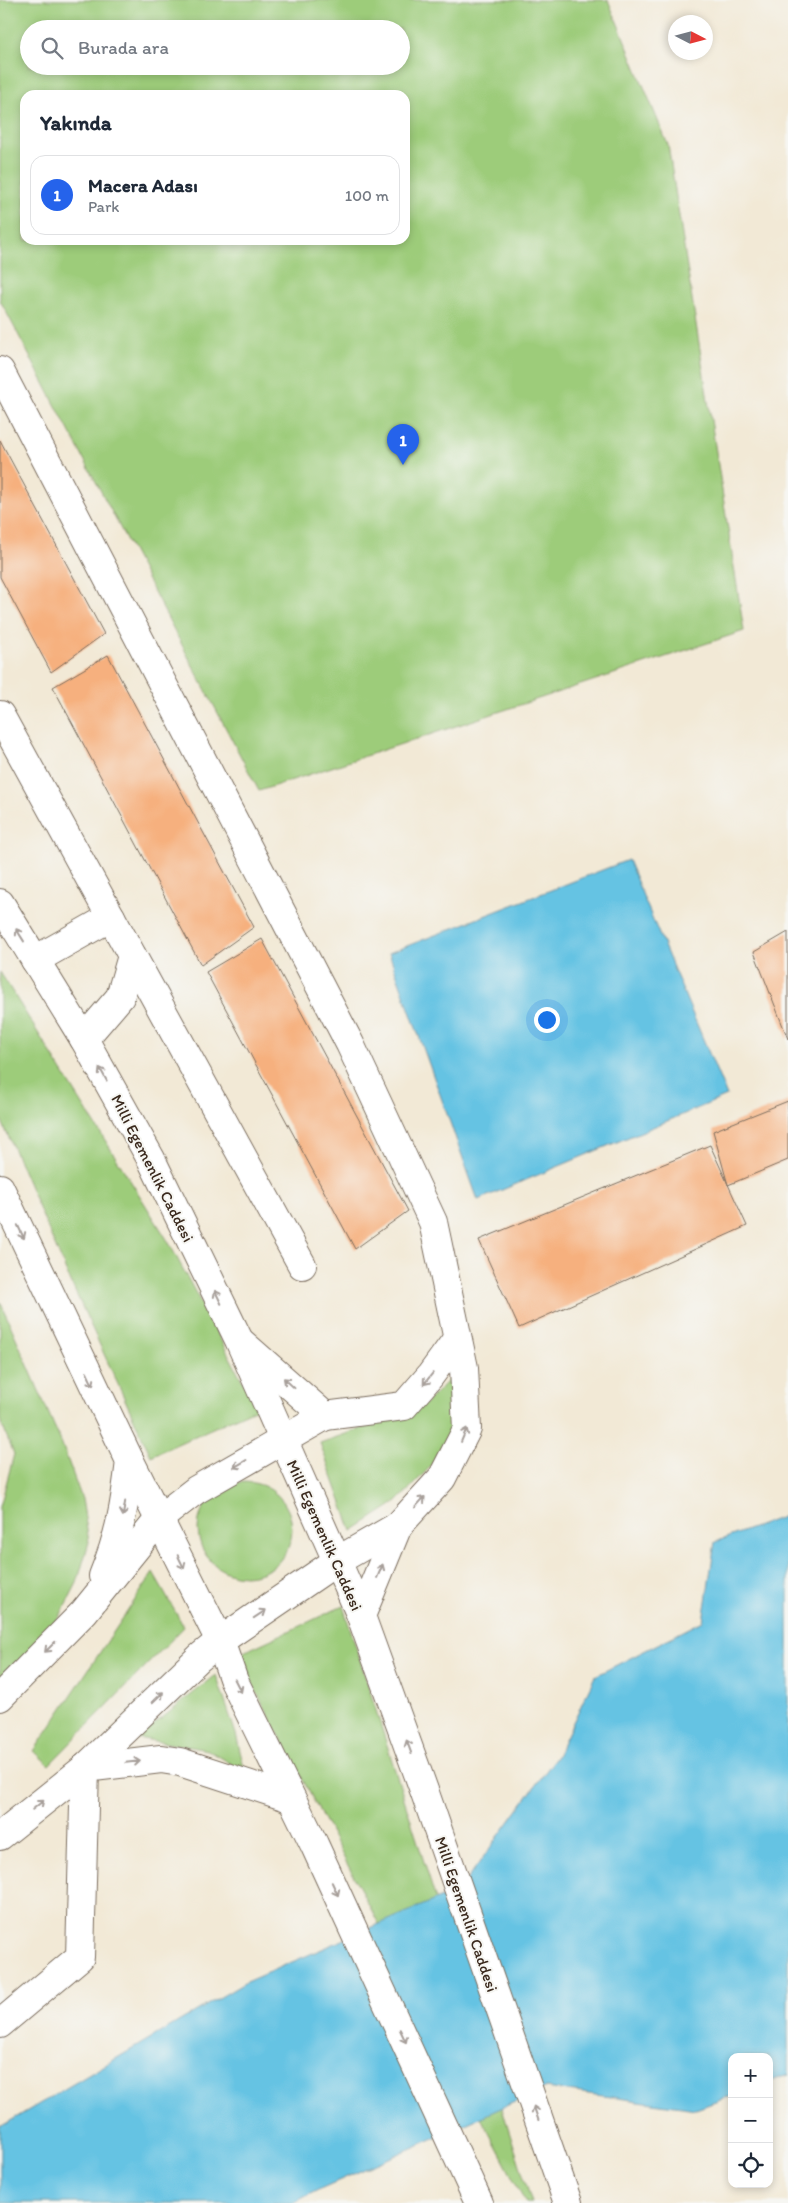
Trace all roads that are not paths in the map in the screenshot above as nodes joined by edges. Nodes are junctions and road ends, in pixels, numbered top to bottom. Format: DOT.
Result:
graph roads {
  1 [pos="0,371"];
  2 [pos="0,715"];
  3 [pos="0,903"];
  4 [pos="111,918"];
  5 [pos="132,956"];
  6 [pos="35,960"];
  7 [pos="84,1039"];
  8 [pos="0,1188"];
  9 [pos="302,1265"];
  10 [pos="239,1340"];
  11 [pos="457,1340"];
  12 [pos="325,1416"];
  13 [pos="282,1439"];
  14 [pos="130,1461"];
  15 [pos="160,1518"];
  16 [pos="398,1526"];
  17 [pos="337,1562"];
  18 [pos="84,1612"];
  19 [pos="361,1616"];
  20 [pos="220,1641"];
  21 [pos="0,1697"];
  22 [pos="85,1768"];
  23 [pos="290,1798"];
  24 [pos="0,1836"];
  25 [pos="0,2024"];
  26 [pos="479,2203"];
  27 [pos="568,2203"];
  1 -- 11 [label="main road"];
  2 -- 4 [label="main road"];
  6 -- 3 [label="main road, Milli Egemenlik Caddesi, one-way"];
  4 -- 5 [label="main road"];
  4 -- 6 [label="main road"];
  5 -- 7 [label="main road"];
  5 -- 9 [label="main road"];
  6 -- 7 [label="main road, Milli Egemenlik Caddesi"];
  10 -- 7 [label="main road, Milli Egemenlik Caddesi, one-way"];
  8 -- 14 [label="main road, one-way"];
  12 -- 10 [label="main road, one-way"];
  10 -- 13 [label="main road, Milli Egemenlik Caddesi"];
  11 -- 12 [label="main road, one-way"];
  16 -- 11 [label="main road, one-way"];
  12 -- 13 [label="main road"];
  13 -- 15 [label="main road, one-way"];
  13 -- 17 [label="main road, Milli Egemenlik Caddesi"];
  14 -- 15 [label="main road"];
  14 -- 18 [label="main road, one-way"];
  15 -- 18 [label="main road"];
  15 -- 20 [label="main road, one-way"];
  16 -- 17 [label="main road"];
  19 -- 16 [label="main road, one-way"];
  17 -- 19 [label="main road, Milli Egemenlik Caddesi"];
  20 -- 17 [label="main road, one-way"];
  18 -- 21 [label="main road, one-way"];
  27 -- 19 [label="main road, Milli Egemenlik Caddesi, one-way"];
  22 -- 20 [label="main road, one-way"];
  20 -- 23 [label="main road, one-way"];
  22 -- 23 [label="main road, one-way"];
  24 -- 22 [label="main road, one-way"];
  22 -- 25 [label="main road"];
  23 -- 26 [label="main road, one-way"];
}
